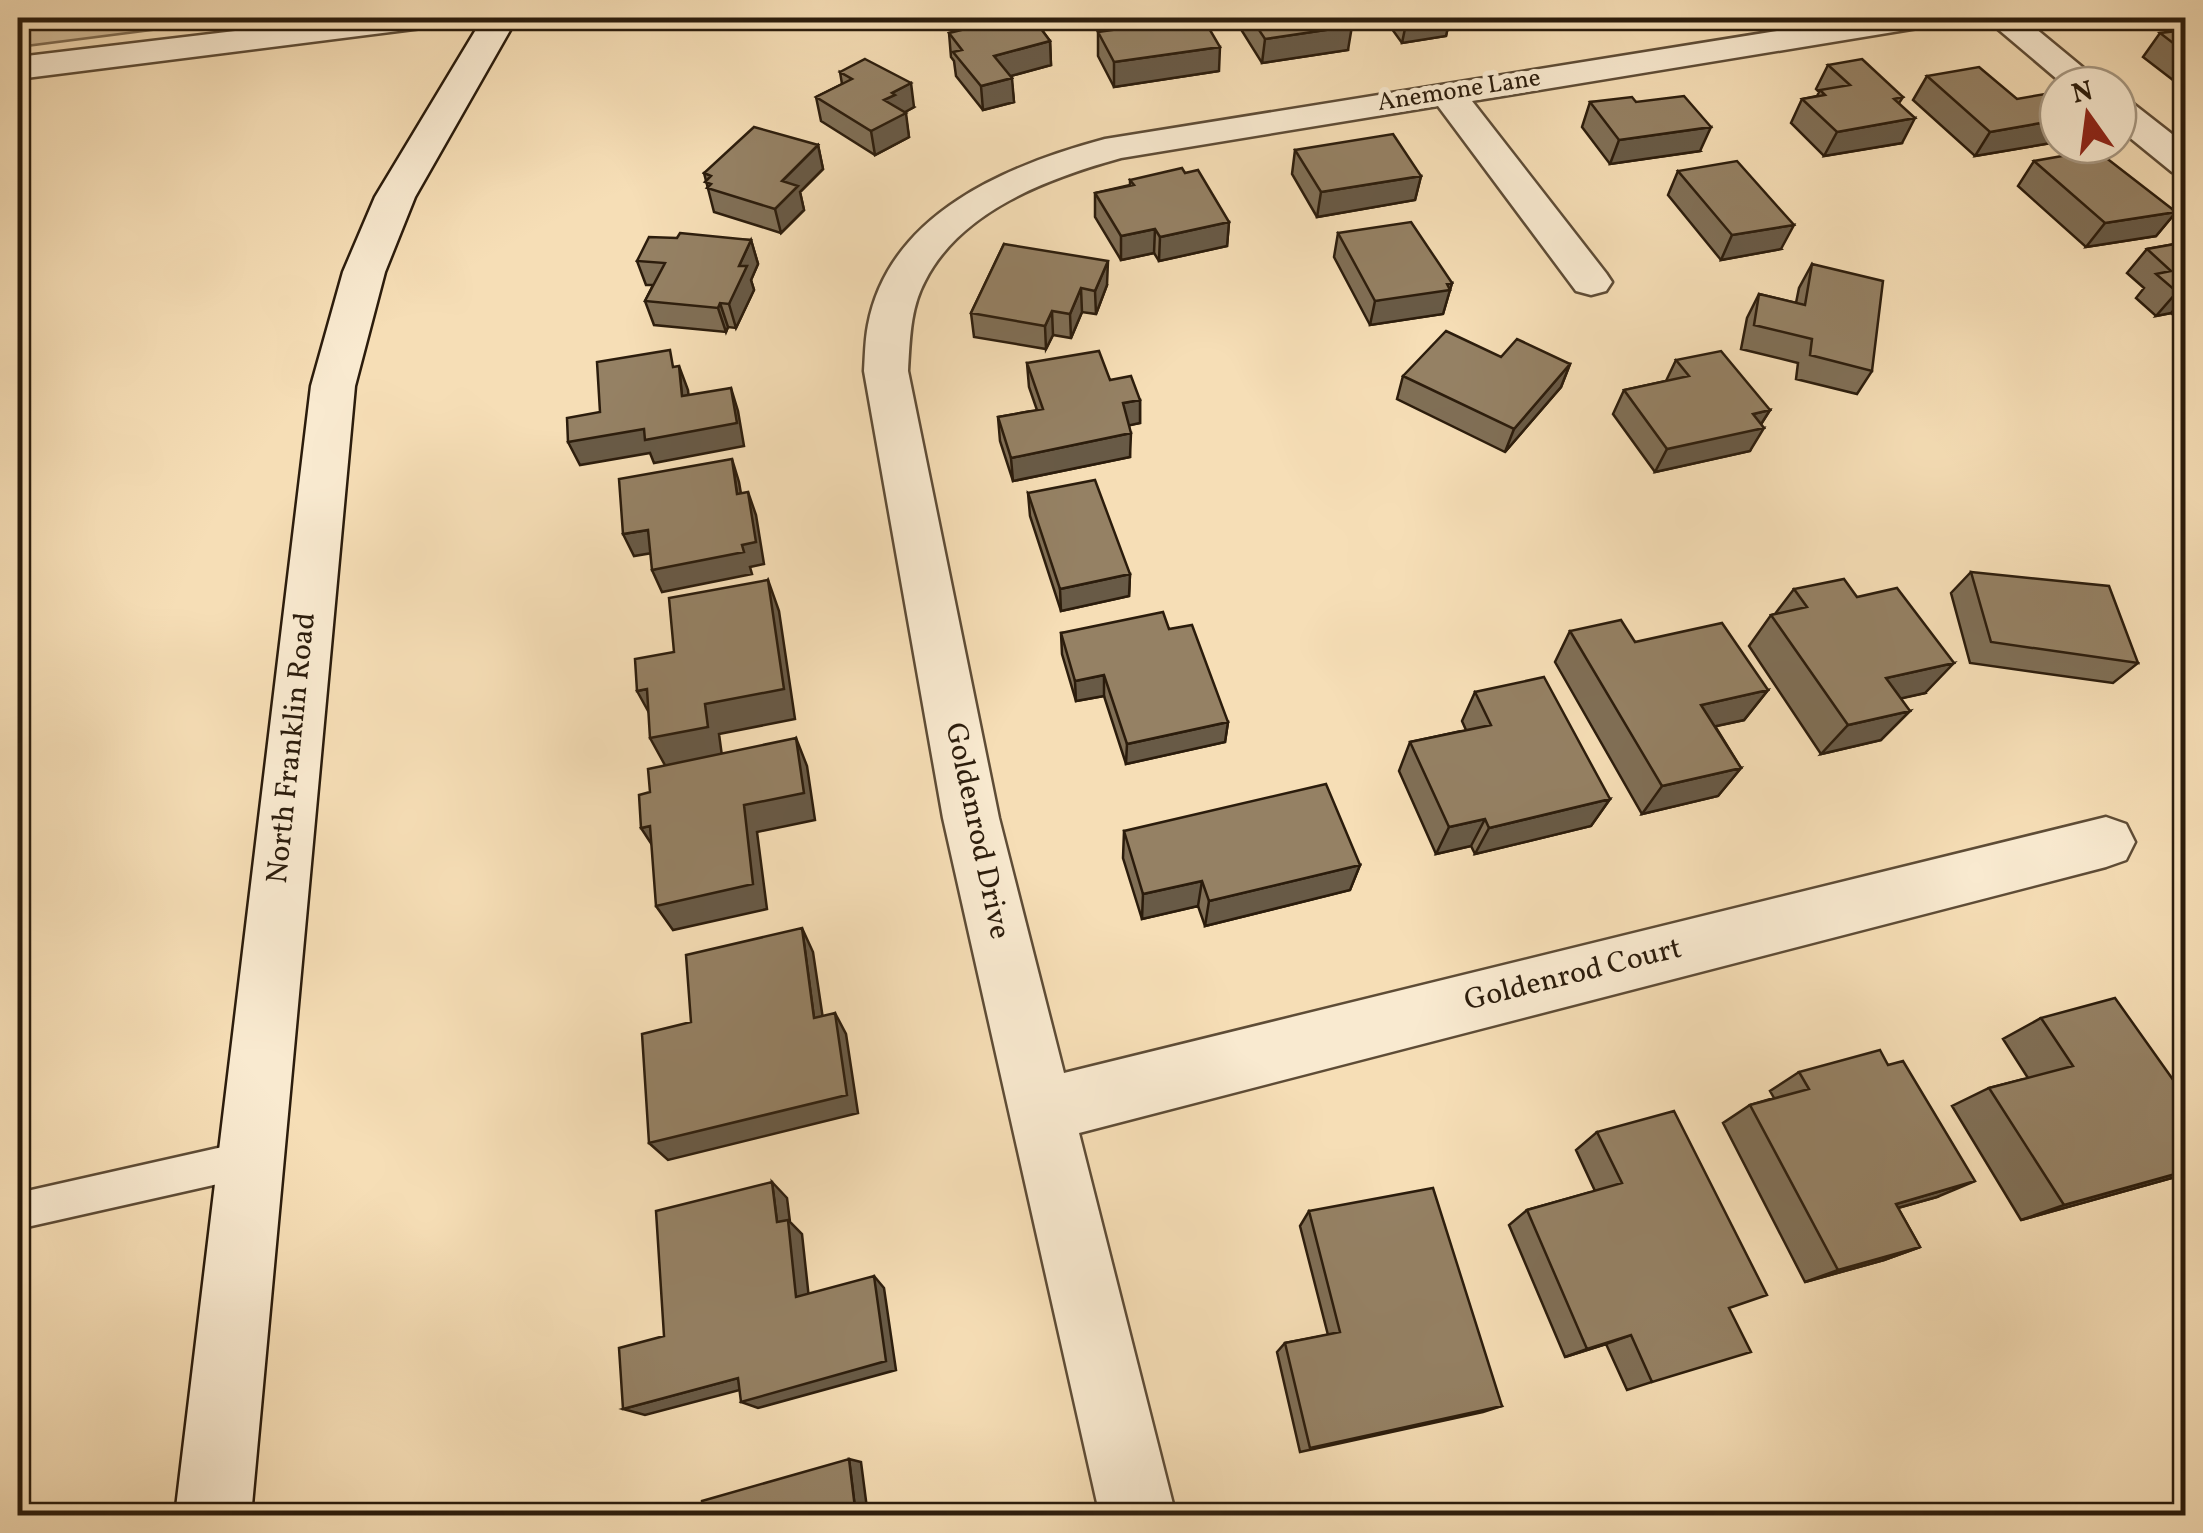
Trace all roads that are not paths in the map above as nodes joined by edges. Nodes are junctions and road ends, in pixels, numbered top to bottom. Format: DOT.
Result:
graph roads {
  1 [pos="422,18"];
  2 [pos="500,18"];
  3 [pos="1918,18"];
  4 [pos="2002,18"];
  5 [pos="2061,65"];
  6 [pos="18,68"];
  7 [pos="1447,93"];
  8 [pos="2138,126"];
  9 [pos="2186,164"];
  10 [pos="1006,186"];
  11 [pos="1591,282"];
  12 [pos="2106,842"];
  13 [pos="1041,1111"];
  14 [pos="250,1160"];
  15 [pos="18,1211"];
  16 [pos="213,1516"];
  17 [pos="1138,1516"];
  1 -- 6 [label="street"];
  2 -- 14 [label="street, North Franklin Road"];
  3 -- 7 [label="street, Anemone Lane"];
  4 -- 5 [label="street"];
  7 -- 10 [label="street, Anemone Lane"];
  7 -- 11 [label="street"];
  8 -- 9 [label="street"];
  10 -- 13 [label="street, Goldenrod Drive"];
  12 -- 13 [label="street, Goldenrod Court"];
  13 -- 17 [label="street, Goldenrod Drive"];
  14 -- 15 [label="lane"];
  14 -- 16 [label="street, North Franklin Road"];
}
